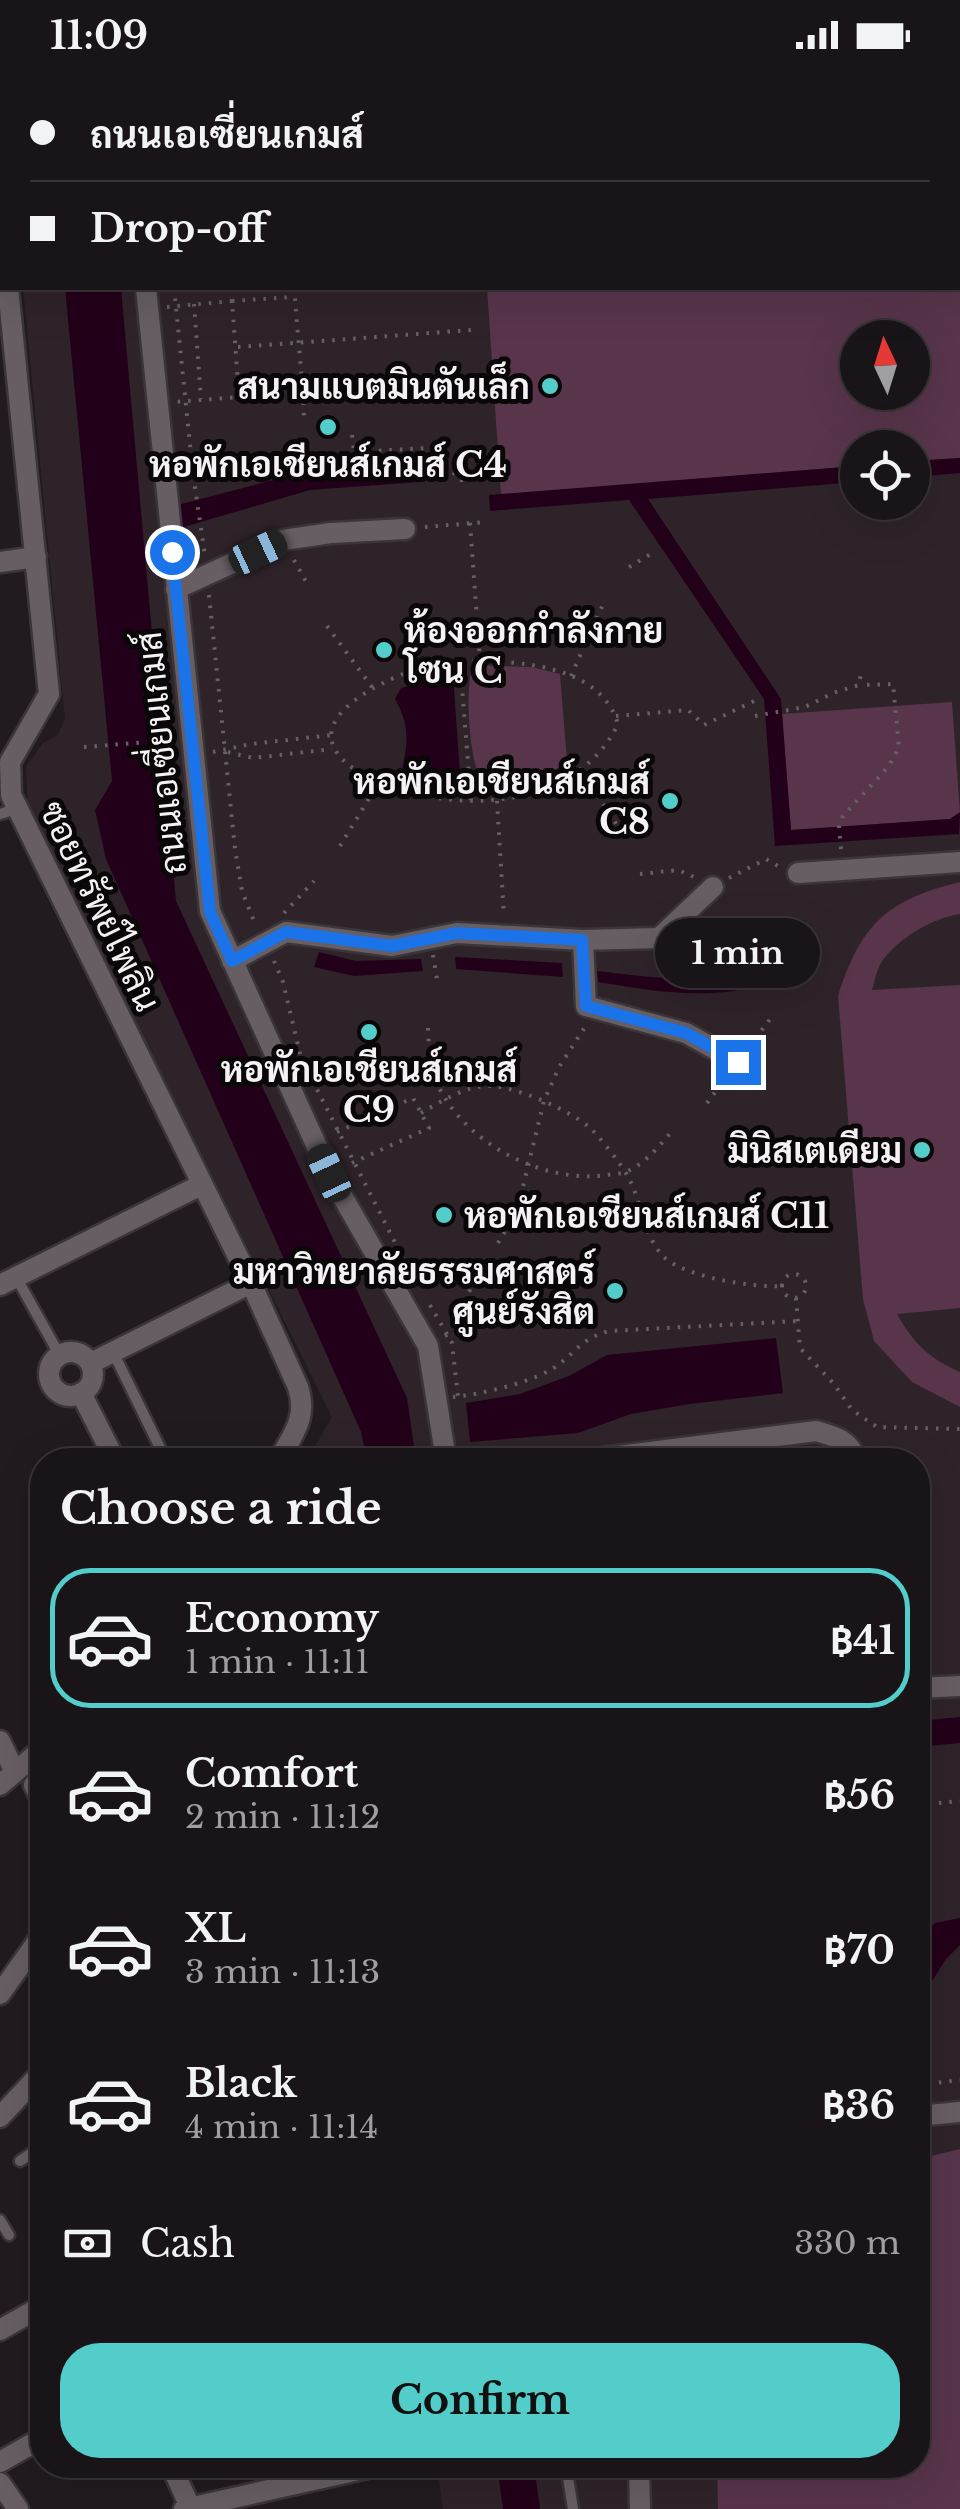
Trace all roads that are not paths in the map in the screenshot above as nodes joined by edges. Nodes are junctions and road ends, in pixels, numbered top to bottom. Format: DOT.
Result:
graph roads {
  1 [pos="8,290"];
  2 [pos="147,298"];
  3 [pos="405,529"];
  4 [pos="36,557"];
  5 [pos="0,562"];
  6 [pos="176,589"];
  7 [pos="8,812"];
  8 [pos="960,862"];
  9 [pos="798,873"];
  10 [pos="714,886"];
  11 [pos="582,940"];
  12 [pos="232,961"];
  13 [pos="738,1062"];
  14 [pos="201,1185"];
  15 [pos="8,1281"];
  16 [pos="251,1284"];
  17 [pos="59,1354"];
  18 [pos="114,1354"];
  19 [pos="91,1363"];
  20 [pos="82,1394"];
  21 [pos="108,1448"];
  22 [pos="160,1448"];
  23 [pos="286,1448"];
  24 [pos="446,1448"];
  25 [pos="682,1448"];
  26 [pos="850,1448"];
  27 [pos="960,1686"];
  28 [pos="930,1687"];
  29 [pos="0,1741"];
  30 [pos="30,1759"];
  31 [pos="7,1778"];
  32 [pos="30,1950"];
  33 [pos="2,1983"];
  34 [pos="30,2086"];
  35 [pos="960,2112"];
  36 [pos="930,2115"];
  37 [pos="0,2117"];
  38 [pos="30,2154"];
  39 [pos="20,2161"];
  40 [pos="0,2220"];
  41 [pos="9,2235"];
  42 [pos="30,2313"];
  43 [pos="0,2330"];
  44 [pos="30,2445"];
  45 [pos="0,2462"];
  46 [pos="176,2478"];
  47 [pos="322,2478"];
  48 [pos="568,2478"];
  49 [pos="639,2478"];
  50 [pos="0,2483"];
  51 [pos="187,2508"];
  52 [pos="18,2509"];
  53 [pos="572,2509"];
  54 [pos="640,2509"];
  1 -- 4 [label="street, ซอยทรัพย์ไพลิน"];
  2 -- 6 [label="street, ถนนเอเซี่ยนเกมส์"];
  3 -- 6 [label="street"];
  4 -- 5 [label="street"];
  4 -- 7 [label="street, ซอยทรัพย์ไพลิน"];
  6 -- 12 [label="street, ถนนเอเซี่ยนเกมส์"];
  7 -- 14 [label="street, ซอยทรัพย์ไพลิน"];
  8 -- 9 [label="street"];
  10 -- 11 [label="street"];
  11 -- 12 [label="street"];
  11 -- 13 [label="street"];
  12 -- 24 [label="street, ถนนเอเซี่ยนเกมส์"];
  14 -- 15 [label="street"];
  14 -- 16 [label="street, ซอยทรัพย์ไพลิน"];
  15 -- 17 [label="lane"];
  16 -- 18 [label="street"];
  16 -- 23 [label="street, ซอยทรัพย์ไพลิน"];
  17 -- 19 [label="street"];
  17 -- 20 [label="street"];
  18 -- 19 [label="street"];
  18 -- 22 [label="lane"];
  19 -- 20 [label="street"];
  20 -- 21 [label="street"];
  25 -- 26 [label="street"];
  27 -- 28 [label="street"];
  29 -- 31 [label="street"];
  30 -- 31 [label="street"];
  32 -- 33 [label="street"];
  34 -- 37 [label="street"];
  35 -- 36 [label="street"];
  38 -- 39 [label="lane"];
  40 -- 41 [label="lane"];
  42 -- 43 [label="street"];
  44 -- 45 [label="street"];
  46 -- 51 [label="street"];
  47 -- 51 [label="street"];
  48 -- 53 [label="lane"];
  49 -- 54 [label="street"];
  50 -- 52 [label="street"];
}
